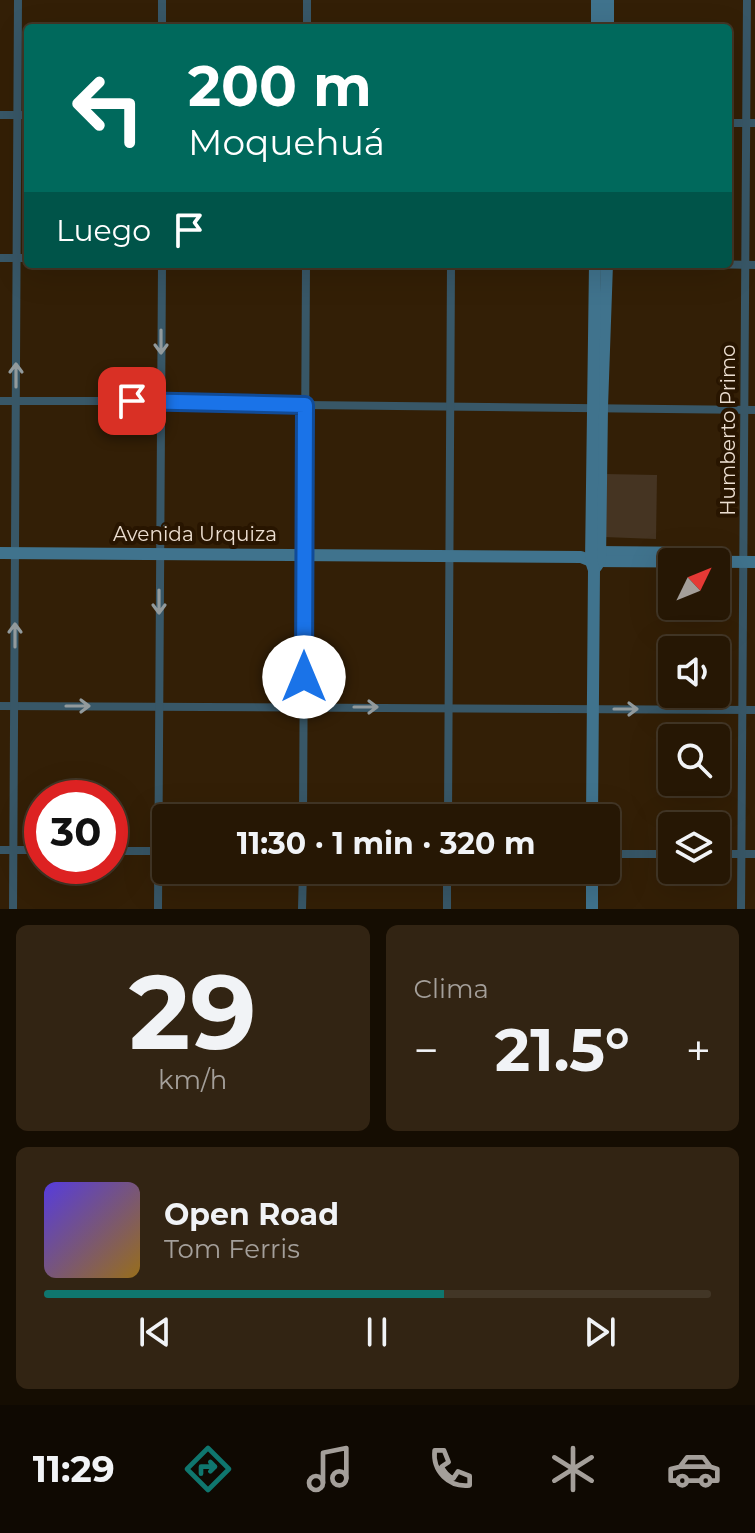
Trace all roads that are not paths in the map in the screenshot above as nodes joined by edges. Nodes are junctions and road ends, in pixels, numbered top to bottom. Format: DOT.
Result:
graph roads {
  1 [pos="18,0"];
  2 [pos="162,0"];
  3 [pos="307,0"];
  4 [pos="597,0"];
  5 [pos="608,0"];
  6 [pos="747,0"];
  7 [pos="162,24"];
  8 [pos="307,24"];
  9 [pos="597,24"];
  10 [pos="608,24"];
  11 [pos="0,115"];
  12 [pos="23,115"];
  13 [pos="750,123"];
  14 [pos="0,258"];
  15 [pos="17,258"];
  16 [pos="24,258"];
  17 [pos="750,265"];
  18 [pos="162,268"];
  19 [pos="306,268"];
  20 [pos="451,268"];
  21 [pos="595,268"];
  22 [pos="607,268"];
  23 [pos="0,401"];
  24 [pos="16,401"];
  25 [pos="161,401"];
  26 [pos="305,405"];
  27 [pos="449,407"];
  28 [pos="598,408"];
  29 [pos="744,410"];
  30 [pos="755,410"];
  31 [pos="0,553"];
  32 [pos="16,553"];
  33 [pos="160,554"];
  34 [pos="304,555"];
  35 [pos="449,555"];
  36 [pos="749,558"];
  37 [pos="593,559"];
  38 [pos="0,706"];
  39 [pos="14,706"];
  40 [pos="159,706"];
  41 [pos="304,707"];
  42 [pos="448,708"];
  43 [pos="593,709"];
  44 [pos="742,710"];
  45 [pos="755,710"];
  46 [pos="161,804"];
  47 [pos="303,804"];
  48 [pos="448,804"];
  49 [pos="592,804"];
  50 [pos="0,850"];
  51 [pos="13,850"];
  52 [pos="24,850"];
  53 [pos="128,851"];
  54 [pos="152,851"];
  55 [pos="620,854"];
  56 [pos="658,854"];
  57 [pos="730,854"];
  58 [pos="741,854"];
  59 [pos="755,854"];
  60 [pos="160,884"];
  61 [pos="303,884"];
  62 [pos="447,884"];
  63 [pos="592,884"];
  64 [pos="13,909"];
  65 [pos="158,909"];
  66 [pos="302,909"];
  67 [pos="447,909"];
  68 [pos="592,909"];
  69 [pos="741,909"];
  1 -- 12 [label="street"];
  2 -- 7 [label="street"];
  3 -- 8 [label="street"];
  4 -- 9 [label="main road"];
  5 -- 10 [label="main road"];
  6 -- 13 [label="street, Humberto Primo"];
  11 -- 12 [label="street"];
  12 -- 15 [label="street"];
  13 -- 17 [label="street, Humberto Primo"];
  14 -- 15 [label="street"];
  15 -- 16 [label="street"];
  24 -- 15 [label="street, one-way"];
  17 -- 29 [label="street, Humberto Primo"];
  18 -- 25 [label="street, one-way"];
  19 -- 26 [label="street"];
  20 -- 27 [label="street"];
  21 -- 28 [label="main road"];
  22 -- 28 [label="main road"];
  23 -- 24 [label="street"];
  24 -- 25 [label="street"];
  24 -- 32 [label="street"];
  25 -- 26 [label="street"];
  25 -- 33 [label="street"];
  26 -- 27 [label="street"];
  26 -- 34 [label="street"];
  27 -- 28 [label="street"];
  27 -- 35 [label="street"];
  28 -- 29 [label="street"];
  28 -- 37 [label="main road"];
  29 -- 30 [label="street"];
  29 -- 36 [label="street, Humberto Primo"];
  31 -- 32 [label="main road, Avenida Urquiza"];
  32 -- 33 [label="main road, Avenida Urquiza"];
  39 -- 32 [label="street, one-way"];
  33 -- 34 [label="main road, Avenida Urquiza"];
  33 -- 40 [label="street, one-way"];
  34 -- 35 [label="main road, Avenida Urquiza"];
  34 -- 41 [label="street"];
  35 -- 37 [label="main road, Avenida Urquiza"];
  35 -- 42 [label="street"];
  36 -- 37 [label="main road, Avenida Urquiza"];
  36 -- 44 [label="street, Humberto Primo"];
  37 -- 43 [label="main road"];
  38 -- 39 [label="street"];
  39 -- 40 [label="street, one-way"];
  39 -- 51 [label="street"];
  40 -- 41 [label="street"];
  40 -- 46 [label="street"];
  41 -- 42 [label="street, one-way"];
  41 -- 47 [label="street"];
  42 -- 43 [label="street"];
  42 -- 48 [label="street"];
  43 -- 44 [label="street, one-way"];
  43 -- 49 [label="main road"];
  44 -- 45 [label="street"];
  44 -- 58 [label="street, Humberto Primo"];
  50 -- 51 [label="street"];
  51 -- 52 [label="street"];
  51 -- 64 [label="street"];
  53 -- 54 [label="street"];
  55 -- 56 [label="street"];
  57 -- 58 [label="street"];
  58 -- 59 [label="street"];
  58 -- 69 [label="street, Humberto Primo"];
  60 -- 65 [label="street"];
  61 -- 66 [label="street"];
  62 -- 67 [label="street"];
  63 -- 68 [label="main road"];
}
